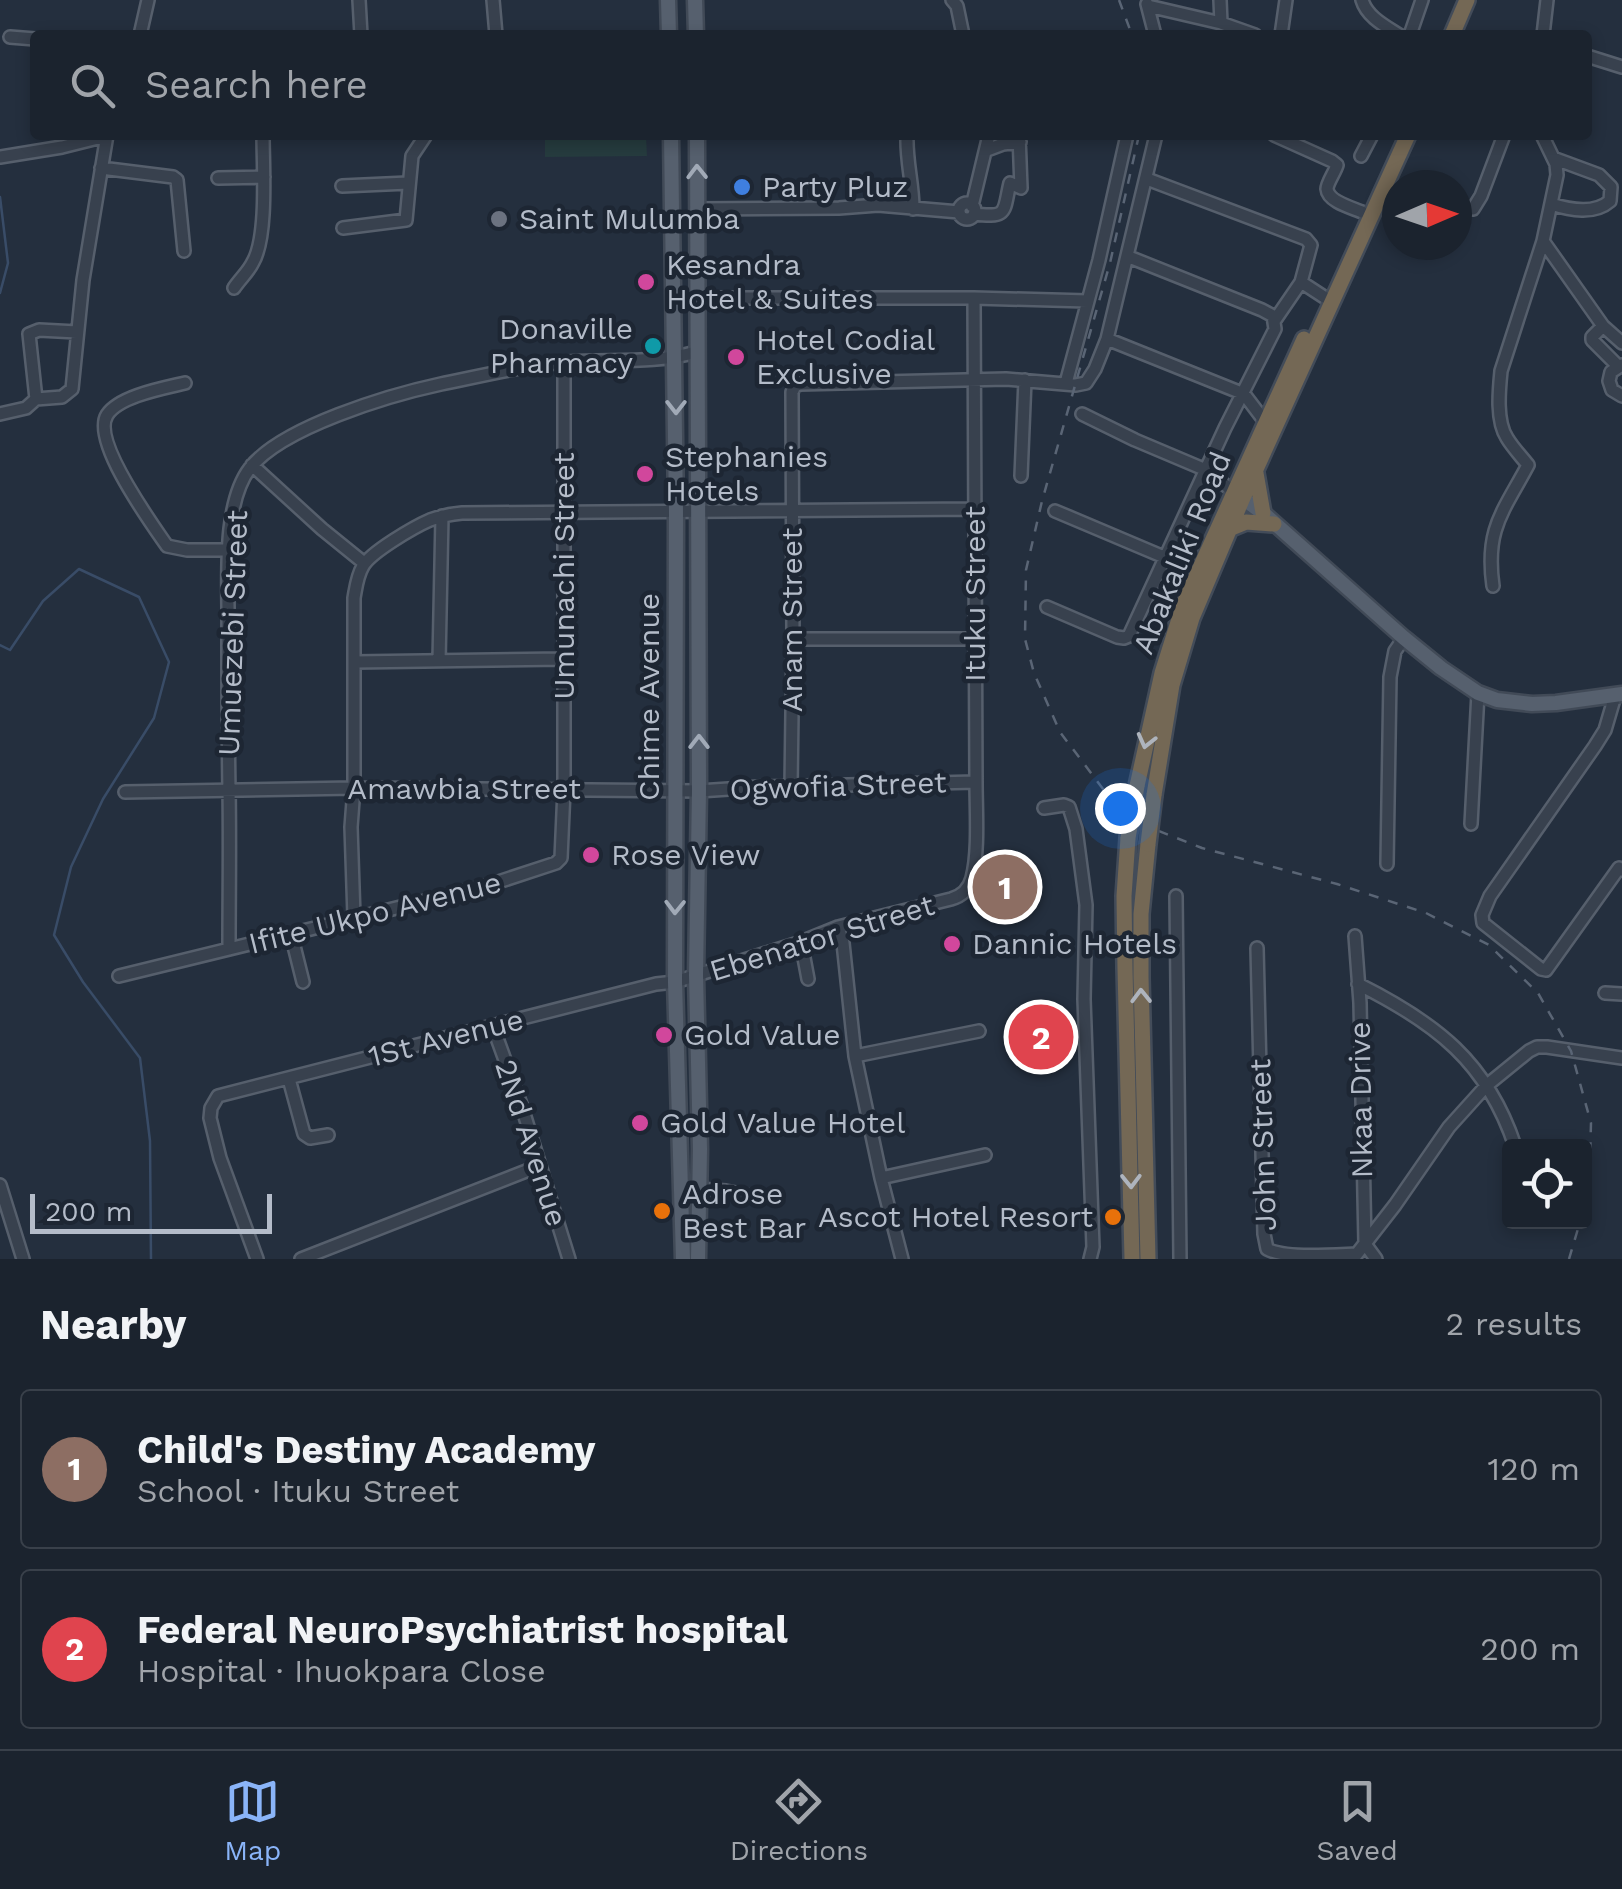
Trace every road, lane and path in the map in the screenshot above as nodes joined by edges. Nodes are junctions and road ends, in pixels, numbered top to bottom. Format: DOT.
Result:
graph roads {
  1 [pos="148,0"];
  2 [pos="359,0"];
  3 [pos="493,0"];
  4 [pos="668,0"];
  5 [pos="696,0"];
  6 [pos="952,0"];
  7 [pos="1220,0"];
  8 [pos="1286,0"];
  9 [pos="1362,0"];
  10 [pos="1422,0"];
  11 [pos="1456,0"];
  12 [pos="1467,0"];
  13 [pos="1547,0"];
  14 [pos="1146,3"];
  15 [pos="1220,24"];
  16 [pos="141,30"];
  17 [pos="361,30"];
  18 [pos="496,30"];
  19 [pos="669,30"];
  20 [pos="696,30"];
  21 [pos="963,30"];
  22 [pos="1153,30"];
  23 [pos="1240,30"];
  24 [pos="1282,30"];
  25 [pos="1392,30"];
  26 [pos="1412,30"];
  27 [pos="1444,30"];
  28 [pos="1454,30"];
  29 [pos="1548,30"];
  30 [pos="10,36"];
  31 [pos="30,38"];
  32 [pos="1592,57"];
  33 [pos="1622,66"];
  34 [pos="88,140"];
  35 [pos="105,140"];
  36 [pos="263,140"];
  37 [pos="423,140"];
  38 [pos="671,140"];
  39 [pos="696,140"];
  40 [pos="907,140"];
  41 [pos="988,140"];
  42 [pos="1014,140"];
  43 [pos="1019,140"];
  44 [pos="1126,140"];
  45 [pos="1155,140"];
  46 [pos="1285,140"];
  47 [pos="1369,140"];
  48 [pos="1395,140"];
  49 [pos="1406,140"];
  50 [pos="1502,140"];
  51 [pos="1544,140"];
  52 [pos="986,150"];
  53 [pos="1361,156"];
  54 [pos="0,157"];
  55 [pos="1553,158"];
  56 [pos="102,168"];
  57 [pos="264,177"];
  58 [pos="218,178"];
  59 [pos="1148,179"];
  60 [pos="408,183"];
  61 [pos="342,186"];
  62 [pos="1551,204"];
  63 [pos="913,208"];
  64 [pos="697,209"];
  65 [pos="1473,209"];
  66 [pos="973,210"];
  67 [pos="1362,212"];
  68 [pos="343,228"];
  69 [pos="1542,241"];
  70 [pos="184,252"];
  71 [pos="1129,257"];
  72 [pos="1301,282"];
  73 [pos="234,288"];
  74 [pos="1324,296"];
  75 [pos="696,298"];
  76 [pos="974,298"];
  77 [pos="1088,301"];
  78 [pos="1275,320"];
  79 [pos="1603,326"];
  80 [pos="77,332"];
  81 [pos="1108,339"];
  82 [pos="1622,343"];
  83 [pos="696,352"];
  84 [pos="675,358"];
  85 [pos="564,362"];
  86 [pos="1620,366"];
  87 [pos="975,380"];
  88 [pos="1025,380"];
  89 [pos="185,383"];
  90 [pos="1066,383"];
  91 [pos="1244,394"];
  92 [pos="1622,396"];
  93 [pos="36,399"];
  94 [pos="0,414"];
  95 [pos="1082,414"];
  96 [pos="1266,423"];
  97 [pos="252,465"];
  98 [pos="1206,470"];
  99 [pos="1256,471"];
  100 [pos="1022,476"];
  101 [pos="1238,496"];
  102 [pos="974,509"];
  103 [pos="698,511"];
  104 [pos="792,511"];
  105 [pos="1055,511"];
  106 [pos="564,512"];
  107 [pos="676,512"];
  108 [pos="442,516"];
  109 [pos="1268,519"];
  110 [pos="1229,529"];
  111 [pos="229,550"];
  112 [pos="1164,557"];
  113 [pos="364,563"];
  114 [pos="1493,586"];
  115 [pos="1047,607"];
  116 [pos="1404,638"];
  117 [pos="793,639"];
  118 [pos="974,639"];
  119 [pos="563,659"];
  120 [pos="439,660"];
  121 [pos="355,662"];
  122 [pos="1478,692"];
  123 [pos="1618,695"];
  124 [pos="976,782"];
  125 [pos="790,787"];
  126 [pos="354,788"];
  127 [pos="564,790"];
  128 [pos="676,791"];
  129 [pos="699,791"];
  130 [pos="125,792"];
  131 [pos="229,792"];
  132 [pos="1044,808"];
  133 [pos="1471,824"];
  134 [pos="1387,864"];
  135 [pos="1621,867"];
  136 [pos="967,889"];
  137 [pos="1176,896"];
  138 [pos="354,918"];
  139 [pos="838,927"];
  140 [pos="291,934"];
  141 [pos="1355,936"];
  142 [pos="801,942"];
  143 [pos="1257,948"];
  144 [pos="229,950"];
  145 [pos="696,975"];
  146 [pos="119,976"];
  147 [pos="808,979"];
  148 [pos="303,982"];
  149 [pos="674,982"];
  150 [pos="1358,984"];
  151 [pos="1605,993"];
  152 [pos="1622,994"];
  153 [pos="493,1027"];
  154 [pos="978,1030"];
  155 [pos="855,1056"];
  156 [pos="1622,1058"];
  157 [pos="289,1078"];
  158 [pos="1486,1086"];
  159 [pos="328,1135"];
  160 [pos="1513,1139"];
  161 [pos="986,1156"];
  162 [pos="540,1166"];
  163 [pos="881,1178"];
  164 [pos="0,1184"];
  165 [pos="699,1189"];
  166 [pos="760,1198"];
  167 [pos="1139,1234"];
  168 [pos="1358,1252"];
  169 [pos="23,1259"];
  170 [pos="258,1259"];
  171 [pos="301,1259"];
  172 [pos="570,1259"];
  173 [pos="683,1259"];
  174 [pos="698,1259"];
  175 [pos="902,1259"];
  176 [pos="1090,1259"];
  177 [pos="1132,1259"];
  178 [pos="1148,1259"];
  179 [pos="1180,1259"];
  180 [pos="1376,1259"];
  1 -- 16 [label="street"];
  2 -- 17 [label="street"];
  3 -- 18 [label="street"];
  4 -- 19 [label="main road"];
  5 -- 20 [label="main road"];
  6 -- 21 [label="street"];
  7 -- 15 [label="street"];
  8 -- 24 [label="street"];
  9 -- 25 [label="street"];
  10 -- 26 [label="street"];
  11 -- 27 [label="highway"];
  12 -- 28 [label="highway"];
  13 -- 29 [label="street"];
  14 -- 15 [label="street"];
  14 -- 22 [label="street"];
  15 -- 23 [label="street"];
  30 -- 31 [label="street"];
  32 -- 33 [label="street"];
  34 -- 54 [label="street"];
  35 -- 56 [label="street"];
  36 -- 57 [label="street"];
  37 -- 60 [label="street"];
  38 -- 84 [label="main road, Chime Avenue"];
  64 -- 39 [label="main road, Chime Avenue, one-way"];
  40 -- 63 [label="street"];
  41 -- 52 [label="street"];
  42 -- 52 [label="street"];
  43 -- 66 [label="street"];
  44 -- 77 [label="street"];
  45 -- 59 [label="street"];
  46 -- 67 [label="street"];
  47 -- 53 [label="street"];
  48 -- 67 [label="highway, Abakaliki Road"];
  49 -- 99 [label="highway, Abakaliki Road"];
  50 -- 65 [label="street"];
  51 -- 55 [label="street"];
  52 -- 66 [label="street"];
  55 -- 62 [label="street"];
  55 -- 62 [label="street"];
  56 -- 70 [label="street"];
  56 -- 80 [label="street"];
  57 -- 58 [label="street"];
  57 -- 73 [label="street"];
  59 -- 71 [label="street"];
  59 -- 72 [label="street"];
  60 -- 61 [label="street"];
  60 -- 68 [label="street"];
  62 -- 69 [label="street"];
  63 -- 64 [label="street"];
  63 -- 66 [label="street"];
  64 -- 75 [label="main road, Chime Avenue"];
  67 -- 74 [label="highway, Abakaliki Road"];
  69 -- 79 [label="street"];
  69 -- 114 [label="street"];
  71 -- 78 [label="street"];
  71 -- 81 [label="street"];
  72 -- 74 [label="street"];
  72 -- 78 [label="street"];
  74 -- 96 [label="highway, Abakaliki Road"];
  75 -- 76 [label="street"];
  75 -- 83 [label="main road, Chime Avenue"];
  76 -- 77 [label="street"];
  76 -- 87 [label="street, Ituku Street"];
  77 -- 90 [label="street"];
  78 -- 91 [label="street"];
  79 -- 82 [label="street"];
  79 -- 86 [label="street"];
  80 -- 93 [label="street"];
  80 -- 93 [label="street"];
  81 -- 90 [label="street, Anam Street"];
  81 -- 91 [label="street"];
  83 -- 84 [label="street"];
  83 -- 103 [label="main road, Chime Avenue"];
  84 -- 85 [label="street"];
  84 -- 107 [label="main road, Chime Avenue, one-way"];
  85 -- 97 [label="street"];
  85 -- 106 [label="street, Umunachi Street"];
  86 -- 92 [label="street"];
  87 -- 88 [label="street, Anam Street"];
  87 -- 102 [label="street, Ituku Street"];
  87 -- 104 [label="street, Anam Street"];
  88 -- 90 [label="street, Anam Street"];
  88 -- 100 [label="street"];
  89 -- 111 [label="street"];
  91 -- 96 [label="street"];
  91 -- 98 [label="street"];
  93 -- 94 [label="street"];
  95 -- 98 [label="street"];
  96 -- 101 [label="highway, Abakaliki Road"];
  97 -- 111 [label="street, Umuezebi Street"];
  97 -- 113 [label="street"];
  98 -- 101 [label="street"];
  98 -- 112 [label="street"];
  99 -- 101 [label="highway, Abakaliki Road"];
  99 -- 109 [label="highway"];
  101 -- 109 [label="main road"];
  101 -- 110 [label="highway, Abakaliki Road"];
  101 -- 167 [label="highway, Abakaliki Road, one-way, bridge"];
  102 -- 104 [label="street"];
  102 -- 118 [label="street, Ituku Street"];
  103 -- 104 [label="street"];
  103 -- 107 [label="street"];
  129 -- 103 [label="main road, Chime Avenue, one-way"];
  104 -- 117 [label="street, Anam Street"];
  105 -- 112 [label="street"];
  106 -- 107 [label="street"];
  106 -- 108 [label="street"];
  106 -- 119 [label="street, Umunachi Street"];
  107 -- 128 [label="main road, Chime Avenue"];
  108 -- 113 [label="street"];
  108 -- 120 [label="street"];
  109 -- 110 [label="highway"];
  109 -- 116 [label="main road"];
  167 -- 110 [label="highway, Abakaliki Road, one-way, bridge"];
  111 -- 131 [label="street, Umuezebi Street"];
  112 -- 115 [label="street"];
  113 -- 121 [label="street"];
  116 -- 122 [label="main road"];
  116 -- 134 [label="street"];
  117 -- 118 [label="street"];
  117 -- 125 [label="street, Anam Street"];
  118 -- 124 [label="street, Ituku Street"];
  119 -- 120 [label="street"];
  119 -- 127 [label="street, Umunachi Street"];
  120 -- 121 [label="street"];
  121 -- 126 [label="street"];
  122 -- 123 [label="main road"];
  122 -- 133 [label="street"];
  123 -- 135 [label="street"];
  124 -- 125 [label="street, Ogwofia Street"];
  124 -- 136 [label="street, Ituku Street"];
  125 -- 129 [label="street, Ogwofia Street"];
  126 -- 127 [label="street, Amawbia Street"];
  126 -- 131 [label="street, Amawbia Street"];
  126 -- 138 [label="street"];
  127 -- 128 [label="street, Amawbia Street"];
  127 -- 138 [label="street, Ifite Ukpo Avenue"];
  128 -- 129 [label="street, Amawbia Street"];
  128 -- 149 [label="main road, Chime Avenue, one-way"];
  129 -- 145 [label="main road, Chime Avenue"];
  130 -- 131 [label="street, Amawbia Street"];
  131 -- 144 [label="street, Umuezebi Street"];
  132 -- 176 [label="street"];
  136 -- 139 [label="street, Ebenator Street"];
  137 -- 179 [label="street"];
  138 -- 140 [label="street, Ifite Ukpo Avenue"];
  139 -- 142 [label="street, Ebenator Street"];
  139 -- 155 [label="street"];
  140 -- 144 [label="street, Ifite Ukpo Avenue"];
  140 -- 148 [label="street"];
  141 -- 150 [label="street, Nkaa Drive"];
  142 -- 145 [label="street, Ebenator Street"];
  142 -- 147 [label="street"];
  143 -- 168 [label="street, John Street"];
  144 -- 146 [label="street, Ifite Ukpo Avenue"];
  145 -- 149 [label="street, Ebenator Street"];
  145 -- 165 [label="main road, Chime Avenue"];
  149 -- 153 [label="street, 1St Avenue"];
  149 -- 173 [label="main road, Chime Avenue"];
  150 -- 158 [label="street"];
  150 -- 168 [label="street, Nkaa Drive"];
  151 -- 152 [label="street"];
  153 -- 157 [label="street, 1St Avenue"];
  153 -- 162 [label="street, 2Nd Avenue"];
  154 -- 155 [label="street"];
  155 -- 163 [label="street"];
  156 -- 158 [label="street"];
  157 -- 159 [label="street"];
  157 -- 170 [label="street, 1St Avenue"];
  158 -- 160 [label="street"];
  158 -- 168 [label="street"];
  161 -- 163 [label="street"];
  162 -- 171 [label="street"];
  162 -- 172 [label="street, 2Nd Avenue"];
  163 -- 175 [label="street"];
  164 -- 169 [label="street"];
  165 -- 166 [label="street"];
  165 -- 174 [label="main road, Chime Avenue"];
  167 -- 177 [label="highway, Abakaliki Road"];
  167 -- 178 [label="highway, Abakaliki Road"];
  168 -- 180 [label="street"];
}
